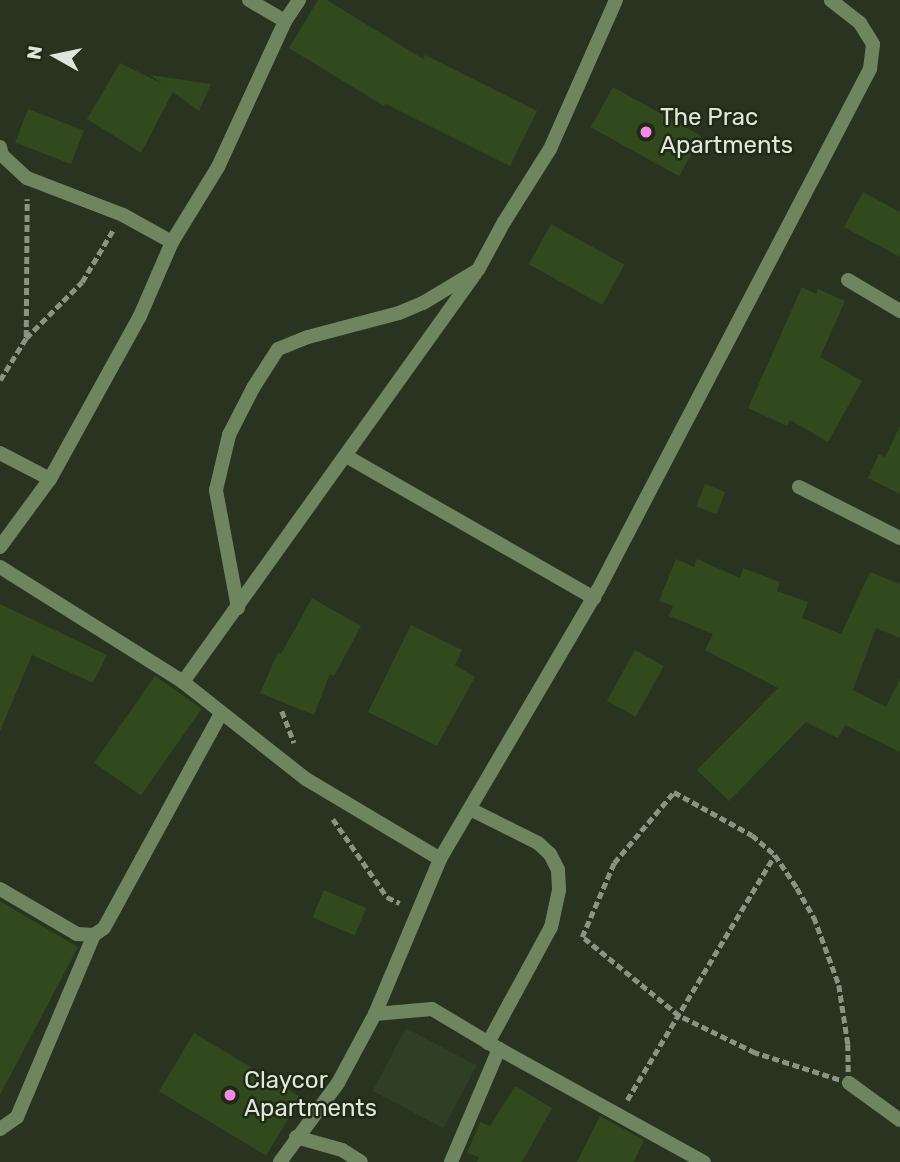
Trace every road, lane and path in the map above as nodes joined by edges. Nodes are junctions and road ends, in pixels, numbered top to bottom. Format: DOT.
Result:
graph roads {
  1 [pos="249,0"];
  2 [pos="299,0"];
  3 [pos="616,0"];
  4 [pos="831,0"];
  5 [pos="285,21"];
  6 [pos="0,147"];
  7 [pos="27,178"];
  8 [pos="122,215"];
  9 [pos="172,242"];
  10 [pos="478,270"];
  11 [pos="848,280"];
  12 [pos="900,311"];
  13 [pos="26,338"];
  14 [pos="0,380"];
  15 [pos="0,453"];
  16 [pos="346,456"];
  17 [pos="50,479"];
  18 [pos="799,487"];
  19 [pos="900,538"];
  20 [pos="0,547"];
  21 [pos="0,567"];
  22 [pos="594,598"];
  23 [pos="238,608"];
  24 [pos="183,682"];
  25 [pos="282,711"];
  26 [pos="221,713"];
  27 [pos="294,745"];
  28 [pos="326,808"];
  29 [pos="470,808"];
  30 [pos="775,855"];
  31 [pos="440,859"];
  32 [pos="0,888"];
  33 [pos="407,907"];
  34 [pos="94,936"];
  35 [pos="375,1014"];
  36 [pos="679,1016"];
  37 [pos="493,1046"];
  38 [pos="849,1083"];
  39 [pos="618,1115"];
  40 [pos="900,1120"];
  41 [pos="0,1129"];
  42 [pos="296,1137"];
  43 [pos="280,1162"];
  44 [pos="361,1162"];
  45 [pos="451,1162"];
  46 [pos="704,1162"];
  1 -- 5 [label="street"];
  2 -- 5 [label="street"];
  3 -- 10 [label="street"];
  4 -- 22 [label="street"];
  5 -- 9 [label="street"];
  6 -- 7 [label="street"];
  7 -- 8 [label="street"];
  7 -- 13 [label="path"];
  8 -- 9 [label="street"];
  8 -- 13 [label="path"];
  9 -- 17 [label="street"];
  10 -- 16 [label="street"];
  10 -- 23 [label="street"];
  11 -- 12 [label="street"];
  13 -- 14 [label="path"];
  15 -- 17 [label="street"];
  16 -- 22 [label="street"];
  16 -- 23 [label="street"];
  17 -- 20 [label="street"];
  18 -- 19 [label="street"];
  21 -- 24 [label="street"];
  22 -- 29 [label="street"];
  23 -- 24 [label="street"];
  24 -- 26 [label="street"];
  25 -- 27 [label="path"];
  26 -- 31 [label="street"];
  26 -- 34 [label="street"];
  28 -- 33 [label="path"];
  29 -- 31 [label="street"];
  29 -- 37 [label="street"];
  30 -- 36 [label="path"];
  30 -- 36 [label="path"];
  30 -- 38 [label="path"];
  31 -- 35 [label="street"];
  32 -- 34 [label="street"];
  34 -- 41 [label="street"];
  35 -- 37 [label="street"];
  35 -- 42 [label="street"];
  36 -- 38 [label="path"];
  36 -- 39 [label="path"];
  37 -- 39 [label="street"];
  37 -- 45 [label="street"];
  38 -- 40 [label="street"];
  39 -- 46 [label="street"];
  42 -- 43 [label="street"];
  42 -- 44 [label="street"];
}
